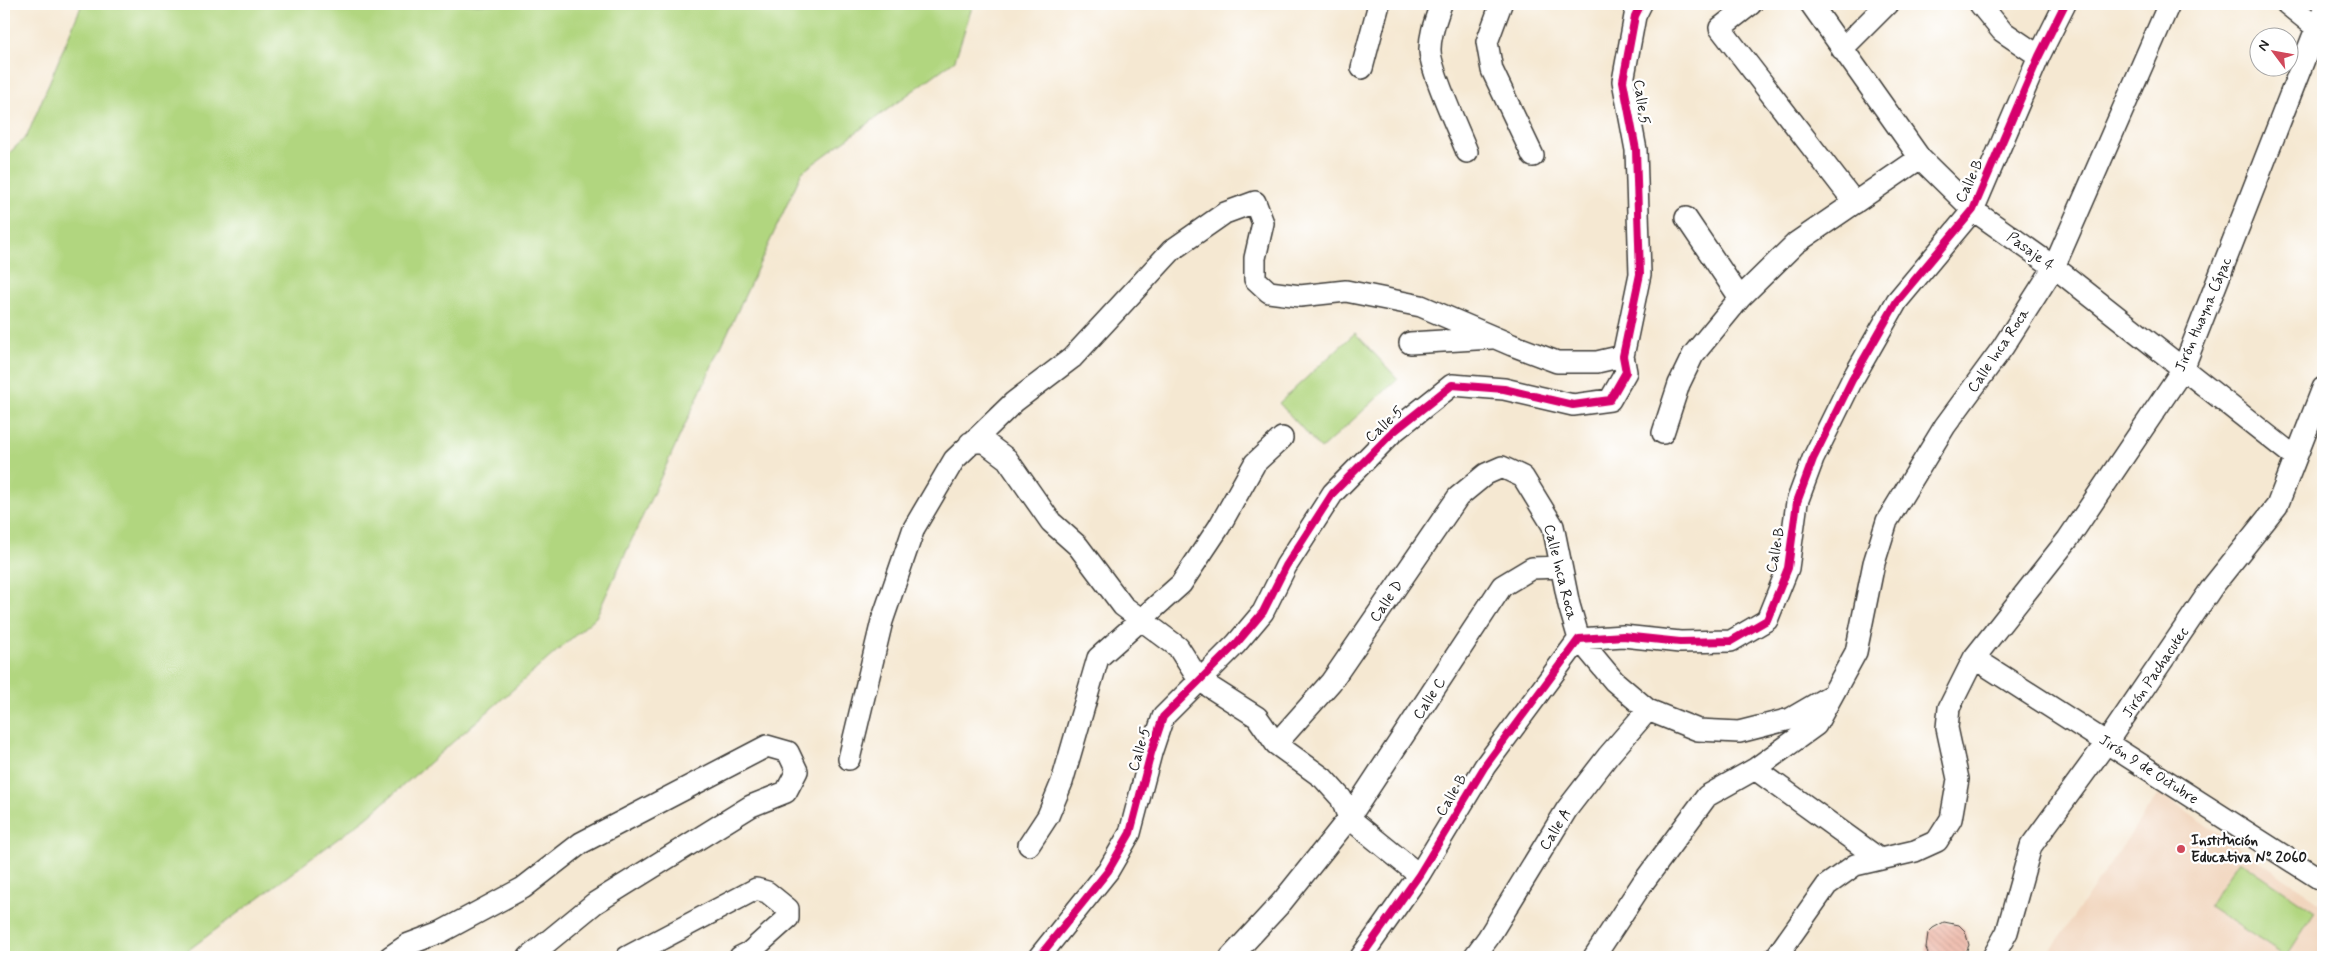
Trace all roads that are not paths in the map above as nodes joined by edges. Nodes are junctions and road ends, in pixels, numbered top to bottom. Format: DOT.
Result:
graph roads {
  1 [pos="1379,4"];
  2 [pos="1441,4"];
  3 [pos="1501,4"];
  4 [pos="1641,4"];
  5 [pos="1750,4"];
  6 [pos="1811,4"];
  7 [pos="1887,4"];
  8 [pos="1980,4"];
  9 [pos="2065,4"];
  10 [pos="2169,4"];
  11 [pos="2287,4"];
  12 [pos="2321,24"];
  13 [pos="1842,49"];
  14 [pos="2039,56"];
  15 [pos="1362,68"];
  16 [pos="1467,152"];
  17 [pos="1533,156"];
  18 [pos="1920,158"];
  19 [pos="1855,203"];
  20 [pos="1973,210"];
  21 [pos="1686,218"];
  22 [pos="2054,267"];
  23 [pos="1740,298"];
  24 [pos="1494,338"];
  25 [pos="1410,344"];
  26 [pos="1622,356"];
  27 [pos="2183,369"];
  28 [pos="2323,388"];
  29 [pos="1663,433"];
  30 [pos="1282,438"];
  31 [pos="970,443"];
  32 [pos="2295,457"];
  33 [pos="1502,467"];
  34 [pos="1561,567"];
  35 [pos="1142,619"];
  36 [pos="1579,639"];
  37 [pos="1974,658"];
  38 [pos="1199,680"];
  39 [pos="1833,694"];
  40 [pos="1648,710"];
  41 [pos="2108,742"];
  42 [pos="1276,744"];
  43 [pos="849,760"];
  44 [pos="1755,769"];
  45 [pos="1349,818"];
  46 [pos="1030,845"];
  47 [pos="1878,858"];
  48 [pos="1419,875"];
  49 [pos="2323,881"];
  50 [pos="390,957"];
  51 [pos="529,957"];
  52 [pos="627,957"];
  53 [pos="740,957"];
  54 [pos="1039,957"];
  55 [pos="1231,957"];
  56 [pos="1361,957"];
  57 [pos="1474,957"];
  58 [pos="1594,957"];
  59 [pos="1776,957"];
  60 [pos="1993,957"];
  1 -- 15 [label="street"];
  2 -- 16 [label="street"];
  3 -- 17 [label="street"];
  4 -- 26 [label="street, Calle 5"];
  5 -- 19 [label="street"];
  6 -- 13 [label="street, Pasaje 4"];
  7 -- 13 [label="street"];
  8 -- 14 [label="street"];
  9 -- 14 [label="street, Calle B"];
  10 -- 22 [label="street, Calle Inca Roca"];
  11 -- 12 [label="street"];
  12 -- 27 [label="street, Jirón Huayna Cápac"];
  13 -- 18 [label="street, Pasaje 4"];
  14 -- 20 [label="street, Calle B"];
  18 -- 19 [label="street"];
  18 -- 20 [label="street, Pasaje 4"];
  19 -- 23 [label="street"];
  20 -- 22 [label="street, Pasaje 4"];
  20 -- 36 [label="street, Calle B"];
  21 -- 23 [label="street"];
  22 -- 27 [label="street, Pasaje 4"];
  22 -- 39 [label="street, Calle Inca Roca"];
  23 -- 29 [label="street"];
  24 -- 25 [label="street"];
  24 -- 26 [label="street"];
  24 -- 31 [label="street"];
  26 -- 38 [label="street, Calle 5"];
  27 -- 32 [label="street, Pasaje 4"];
  27 -- 37 [label="street, Jirón Huayna Cápac"];
  28 -- 32 [label="street, Jirón Pachacutec"];
  30 -- 35 [label="street"];
  31 -- 35 [label="street"];
  31 -- 43 [label="street"];
  32 -- 41 [label="street, Jirón Pachacutec"];
  33 -- 34 [label="street, Calle Inca Roca"];
  33 -- 42 [label="street, Calle D"];
  34 -- 36 [label="street, Calle Inca Roca"];
  34 -- 45 [label="street, Calle C"];
  35 -- 38 [label="street"];
  35 -- 46 [label="street"];
  36 -- 40 [label="street, Calle Inca Roca"];
  36 -- 48 [label="street, Calle B"];
  37 -- 41 [label="street, Jirón 9 de Octubre"];
  37 -- 47 [label="street, Jirón Huayna Cápac"];
  38 -- 42 [label="street"];
  38 -- 54 [label="street, Calle 5"];
  39 -- 40 [label="street, Calle Inca Roca"];
  39 -- 44 [label="street, Calle Inca Roca"];
  40 -- 57 [label="street, Calle A"];
  41 -- 49 [label="street, Jirón 9 de Octubre"];
  41 -- 60 [label="street, Jirón Pachacutec"];
  42 -- 45 [label="street"];
  44 -- 47 [label="street"];
  44 -- 58 [label="street, Calle Inca Roca"];
  45 -- 48 [label="street"];
  45 -- 55 [label="street, Calle C"];
  47 -- 59 [label="street, Jirón Huayna Cápac"];
  48 -- 56 [label="street, Calle B"];
  50 -- 51 [label="street"];
  52 -- 53 [label="street"];
}
